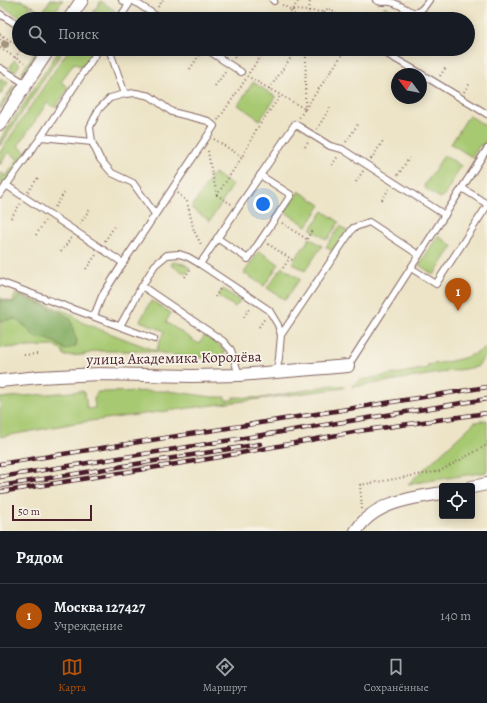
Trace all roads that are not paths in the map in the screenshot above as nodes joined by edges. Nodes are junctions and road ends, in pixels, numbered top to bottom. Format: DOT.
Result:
graph roads {
  1 [pos="82,0"];
  2 [pos="122,0"];
  3 [pos="376,0"];
  4 [pos="429,0"];
  5 [pos="131,1"];
  6 [pos="74,12"];
  7 [pos="124,12"];
  8 [pos="149,12"];
  9 [pos="0,14"];
  10 [pos="12,22"];
  11 [pos="44,56"];
  12 [pos="94,56"];
  13 [pos="111,56"];
  14 [pos="219,56"];
  15 [pos="391,56"];
  16 [pos="0,68"];
  17 [pos="240,72"];
  18 [pos="26,84"];
  19 [pos="125,94"];
  20 [pos="487,114"];
  21 [pos="0,124"];
  22 [pos="41,137"];
  23 [pos="92,142"];
  24 [pos="487,149"];
  25 [pos="260,175"];
  26 [pos="6,186"];
  27 [pos="462,188"];
  28 [pos="0,194"];
  29 [pos="487,205"];
  30 [pos="155,214"];
  31 [pos="445,215"];
  32 [pos="217,238"];
  33 [pos="234,250"];
  34 [pos="419,255"];
  35 [pos="229,256"];
  36 [pos="123,263"];
  37 [pos="200,264"];
  38 [pos="411,268"];
  39 [pos="0,282"];
  40 [pos="142,286"];
  41 [pos="94,316"];
  42 [pos="120,326"];
  43 [pos="282,335"];
  44 [pos="154,339"];
  45 [pos="348,366"];
  46 [pos="276,373"];
  47 [pos="239,375"];
  48 [pos="0,381"];
  49 [pos="487,484"];
  50 [pos="475,486"];
  51 [pos="439,494"];
  52 [pos="356,531"];
  1 -- 6 [label="street"];
  2 -- 5 [label="lane"];
  3 -- 4 [label="lane"];
  5 -- 7 [label="lane"];
  5 -- 8 [label="lane"];
  9 -- 10 [label="lane"];
  11 -- 18 [label="street"];
  12 -- 22 [label="lane"];
  13 -- 19 [label="lane"];
  14 -- 17 [label="lane"];
  15 -- 20 [label="lane"];
  16 -- 18 [label="lane"];
  18 -- 21 [label="street"];
  19 -- 23 [label="lane"];
  19 -- 30 [label="lane"];
  22 -- 23 [label="lane"];
  22 -- 26 [label="lane"];
  23 -- 30 [label="lane"];
  24 -- 27 [label="lane"];
  25 -- 31 [label="lane"];
  25 -- 32 [label="lane"];
  25 -- 33 [label="lane"];
  26 -- 28 [label="lane"];
  26 -- 36 [label="lane"];
  27 -- 29 [label="lane"];
  27 -- 31 [label="lane"];
  29 -- 38 [label="lane"];
  30 -- 36 [label="lane"];
  31 -- 34 [label="lane"];
  32 -- 33 [label="lane"];
  32 -- 37 [label="lane"];
  33 -- 35 [label="lane"];
  34 -- 38 [label="lane"];
  34 -- 43 [label="lane"];
  36 -- 41 [label="lane"];
  37 -- 40 [label="lane"];
  37 -- 43 [label="lane"];
  38 -- 45 [label="lane"];
  39 -- 41 [label="lane"];
  40 -- 42 [label="lane"];
  40 -- 47 [label="lane"];
  41 -- 42 [label="lane"];
  42 -- 44 [label="lane"];
  43 -- 46 [label="lane"];
  45 -- 46 [label="street, улица Академика Королёва"];
  46 -- 47 [label="street, улица Академика Королёва"];
  47 -- 48 [label="street, улица Академика Королёва"];
  49 -- 50 [label="street"];
  51 -- 52 [label="street"];
}
